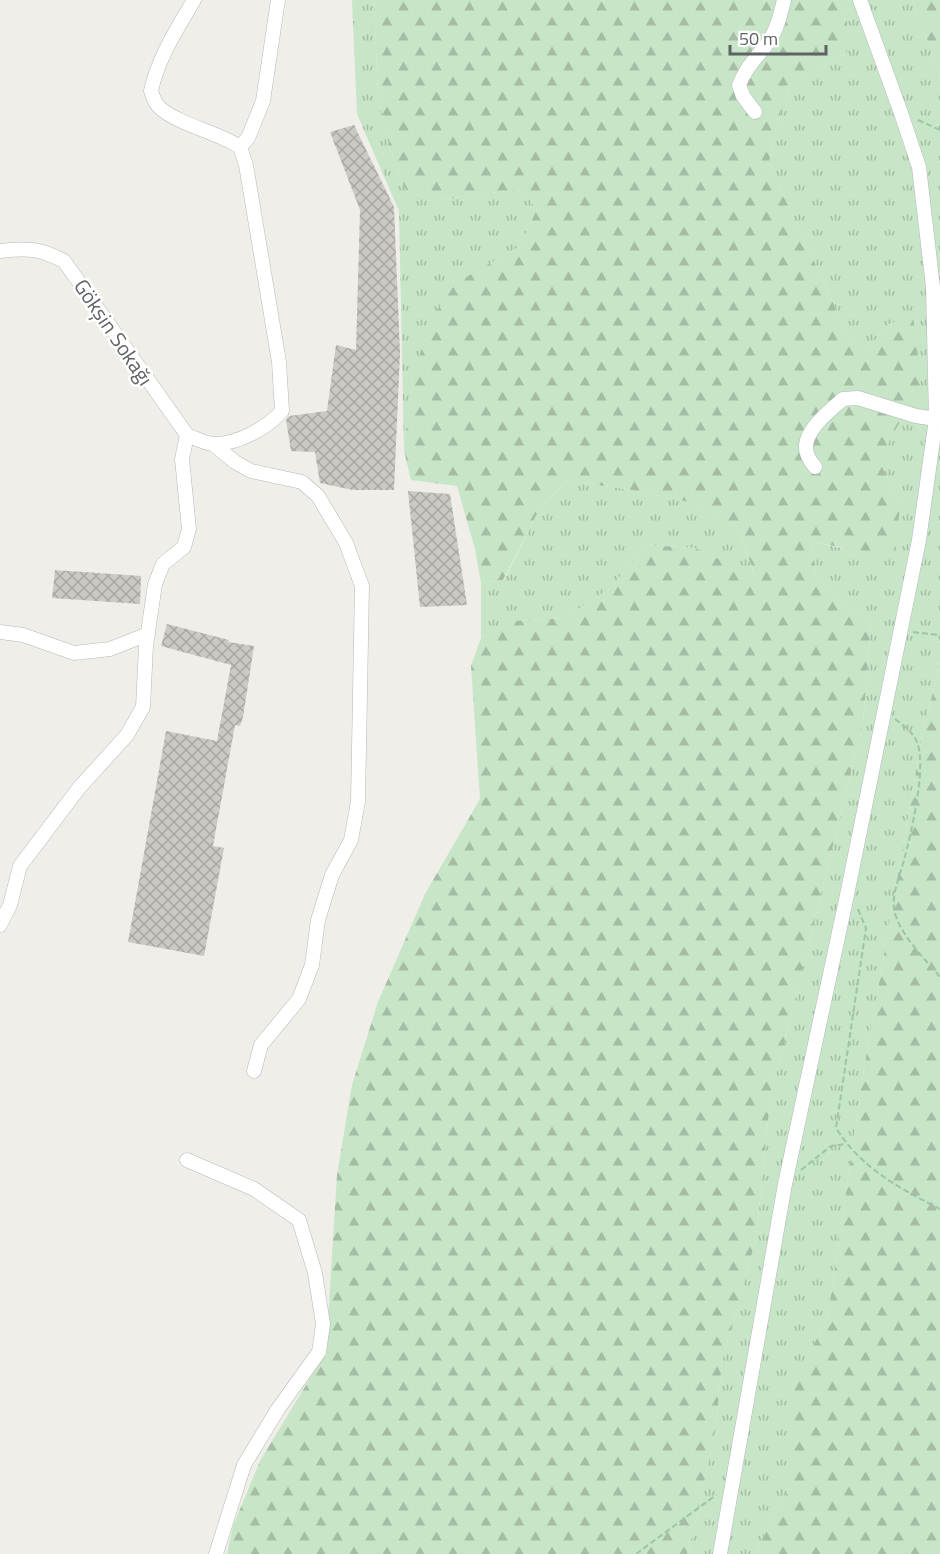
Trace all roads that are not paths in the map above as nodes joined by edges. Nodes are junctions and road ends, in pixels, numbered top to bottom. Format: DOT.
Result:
graph roads {
  1 [pos="194,0"];
  2 [pos="278,0"];
  3 [pos="784,0"];
  4 [pos="860,0"];
  5 [pos="755,112"];
  6 [pos="240,147"];
  7 [pos="0,251"];
  8 [pos="936,419"];
  9 [pos="187,435"];
  10 [pos="213,444"];
  11 [pos="815,467"];
  12 [pos="0,632"];
  13 [pos="148,634"];
  14 [pos="0,926"];
  15 [pos="254,1071"];
  16 [pos="187,1160"];
  17 [pos="216,1554"];
  18 [pos="720,1554"];
  1 -- 6 [label="street"];
  2 -- 6 [label="street"];
  3 -- 5 [label="street"];
  4 -- 8 [label="street"];
  6 -- 10 [label="street"];
  7 -- 9 [label="street, Gökşin Sokağı"];
  8 -- 11 [label="street"];
  8 -- 18 [label="street"];
  9 -- 10 [label="street"];
  9 -- 13 [label="street"];
  10 -- 15 [label="street"];
  12 -- 13 [label="street"];
  13 -- 14 [label="street"];
  16 -- 17 [label="street"];
}
